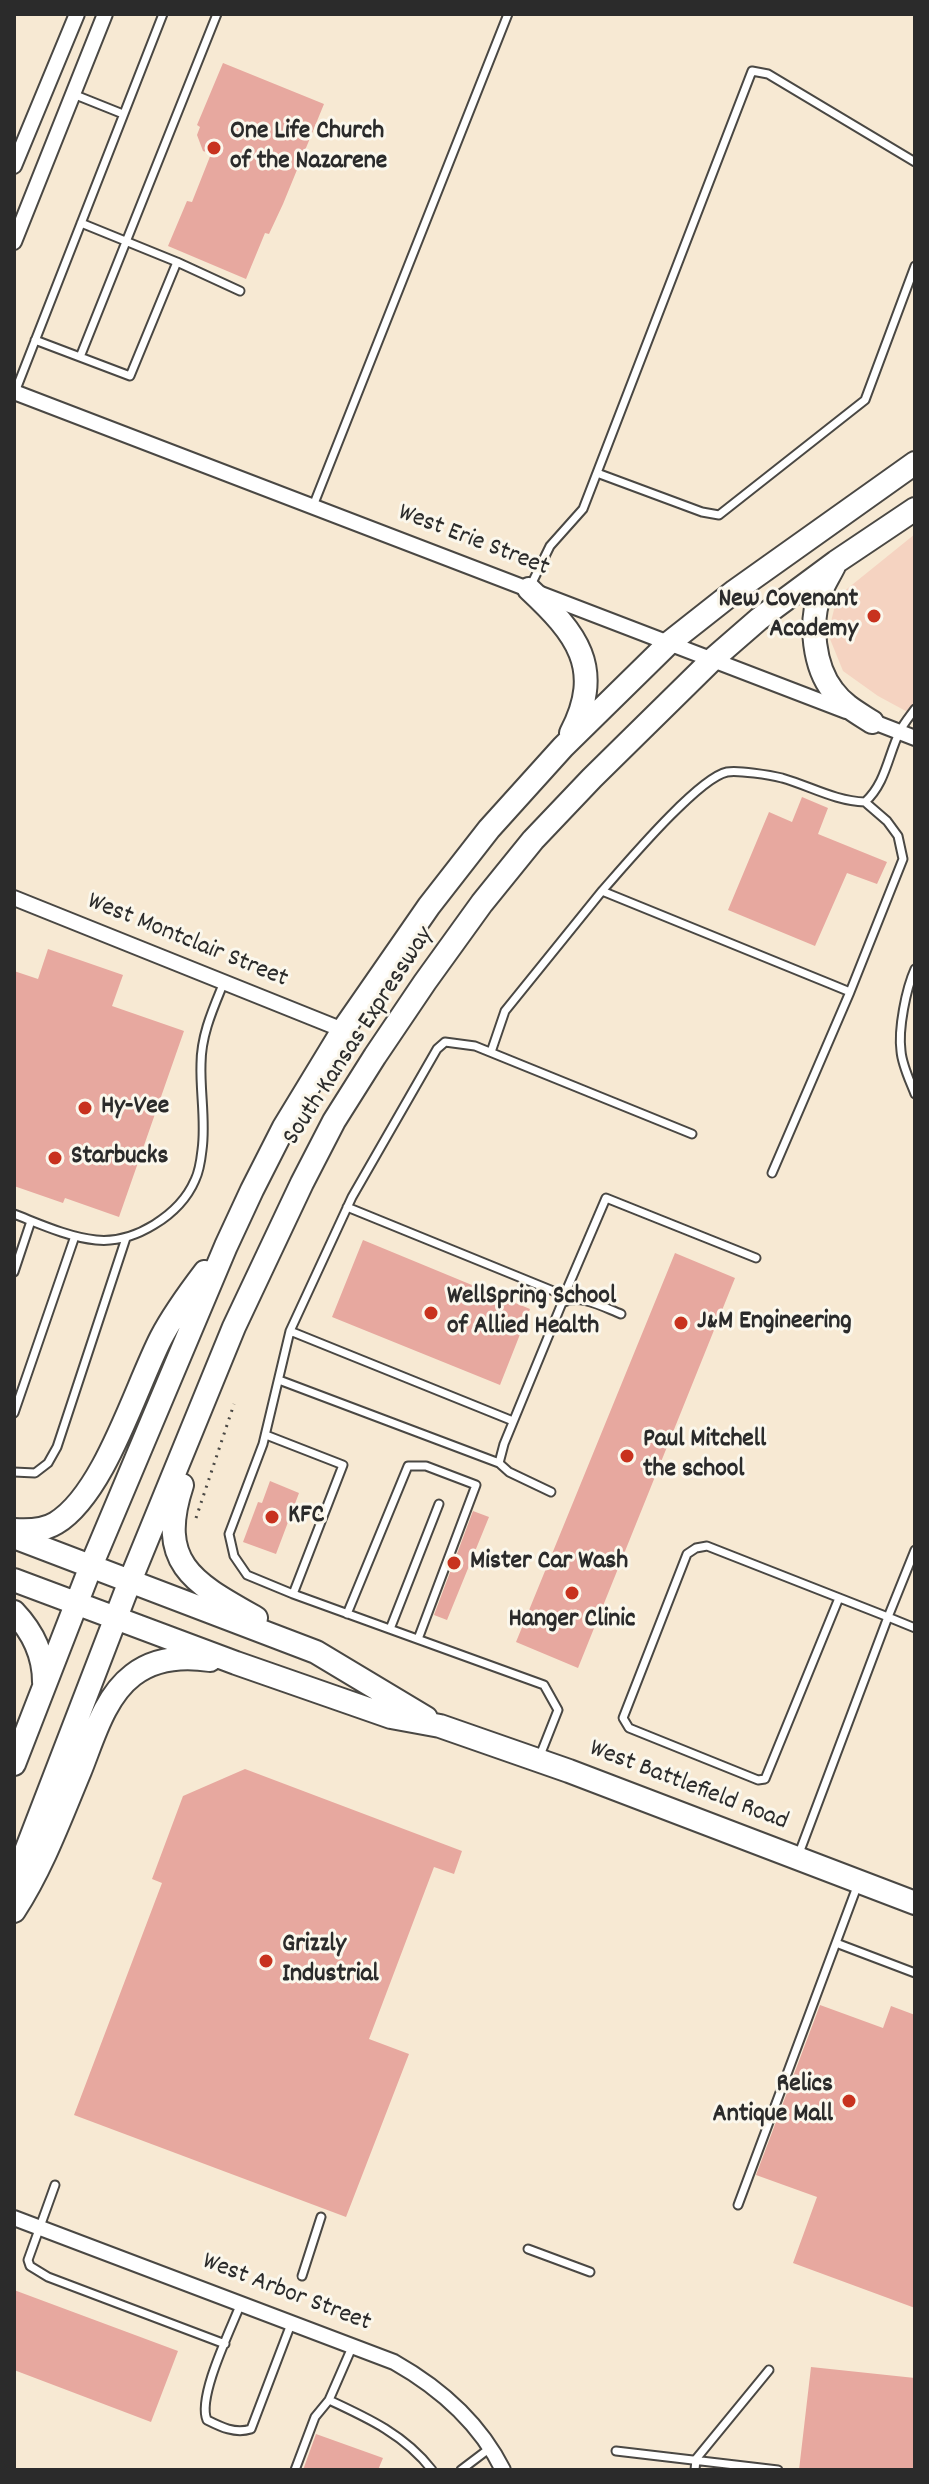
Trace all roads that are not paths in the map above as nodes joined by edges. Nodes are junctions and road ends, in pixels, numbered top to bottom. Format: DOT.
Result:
graph roads {
  1 [pos="77,14"];
  2 [pos="105,14"];
  3 [pos="163,14"];
  4 [pos="217,14"];
  5 [pos="508,14"];
  6 [pos="73,94"];
  7 [pos="123,114"];
  8 [pos="915,162"];
  9 [pos="14,166"];
  10 [pos="81,223"];
  11 [pos="126,241"];
  12 [pos="14,242"];
  13 [pos="177,262"];
  14 [pos="915,266"];
  15 [pos="240,291"];
  16 [pos="35,340"];
  17 [pos="80,357"];
  18 [pos="14,392"];
  19 [pos="915,463"];
  20 [pos="597,473"];
  21 [pos="313,506"];
  22 [pos="915,509"];
  23 [pos="836,562"];
  24 [pos="529,589"];
  25 [pos="669,643"];
  26 [pos="713,659"];
  27 [pos="915,709"];
  28 [pos="872,722"];
  29 [pos="900,732"];
  30 [pos="915,738"];
  31 [pos="563,747"];
  32 [pos="865,802"];
  33 [pos="602,891"];
  34 [pos="14,898"];
  35 [pos="915,969"];
  36 [pos="224,982"];
  37 [pos="850,992"];
  38 [pos="343,1030"];
  39 [pos="491,1052"];
  40 [pos="915,1094"];
  41 [pos="692,1134"];
  42 [pos="772,1173"];
  43 [pos="347,1207"];
  44 [pos="14,1214"];
  45 [pos="31,1221"];
  46 [pos="75,1236"];
  47 [pos="126,1238"];
  48 [pos="226,1246"];
  49 [pos="756,1258"];
  50 [pos="14,1272"];
  51 [pos="567,1297"];
  52 [pos="621,1314"];
  53 [pos="234,1327"];
  54 [pos="290,1331"];
  55 [pos="279,1380"];
  56 [pos="14,1413"];
  57 [pos="513,1421"];
  58 [pos="266,1435"];
  59 [pos="499,1463"];
  60 [pos="14,1472"];
  61 [pos="551,1492"];
  62 [pos="439,1504"];
  63 [pos="14,1530"];
  64 [pos="14,1537"];
  65 [pos="915,1550"];
  66 [pos="91,1566"];
  67 [pos="14,1580"];
  68 [pos="130,1581"];
  69 [pos="293,1594"];
  70 [pos="839,1598"];
  71 [pos="77,1604"];
  72 [pos="14,1612"];
  73 [pos="347,1614"];
  74 [pos="888,1617"];
  75 [pos="116,1618"];
  76 [pos="915,1628"];
  77 [pos="390,1629"];
  78 [pos="418,1639"];
  79 [pos="316,1652"];
  80 [pos="236,1663"];
  81 [pos="44,1686"];
  82 [pos="440,1726"];
  83 [pos="538,1761"];
  84 [pos="14,1764"];
  85 [pos="797,1858"];
  86 [pos="14,1882"];
  87 [pos="859,1882"];
  88 [pos="915,1903"];
  89 [pos="14,1911"];
  90 [pos="836,1943"];
  91 [pos="915,1973"];
  92 [pos="55,2185"];
  93 [pos="738,2205"];
  94 [pos="321,2217"];
  95 [pos="14,2218"];
  96 [pos="41,2228"];
  97 [pos="528,2249"];
  98 [pos="590,2272"];
  99 [pos="302,2276"];
  100 [pos="241,2303"];
  101 [pos="292,2322"];
  102 [pos="225,2344"];
  103 [pos="353,2345"];
  104 [pos="769,2370"];
  105 [pos="329,2400"];
  106 [pos="490,2448"];
  107 [pos="616,2451"];
  108 [pos="696,2459"];
  109 [pos="295,2470"];
  110 [pos="432,2470"];
  111 [pos="461,2470"];
  112 [pos="503,2470"];
  113 [pos="695,2470"];
  114 [pos="778,2470"];
  1 -- 9 [label="street"];
  2 -- 6 [label="street"];
  3 -- 7 [label="lane"];
  4 -- 11 [label="lane"];
  5 -- 21 [label="lane"];
  6 -- 7 [label="lane"];
  6 -- 12 [label="street"];
  7 -- 10 [label="lane"];
  8 -- 20 [label="lane"];
  10 -- 11 [label="lane"];
  10 -- 16 [label="lane"];
  11 -- 13 [label="lane"];
  11 -- 17 [label="lane"];
  13 -- 15 [label="lane"];
  13 -- 17 [label="lane"];
  14 -- 20 [label="lane"];
  16 -- 17 [label="lane"];
  16 -- 18 [label="lane"];
  18 -- 21 [label="street, West Erie Street"];
  19 -- 25 [label="main road, South Kansas Expressway"];
  20 -- 24 [label="lane"];
  21 -- 24 [label="street, West Erie Street"];
  22 -- 23 [label="main road, South Kansas Expressway"];
  23 -- 26 [label="main road, South Kansas Expressway"];
  23 -- 28 [label="main road"];
  24 -- 25 [label="street, West Erie Street"];
  24 -- 31 [label="main road"];
  25 -- 26 [label="street, West Erie Street"];
  25 -- 31 [label="main road, South Kansas Expressway"];
  26 -- 28 [label="street, West Erie Street"];
  26 -- 53 [label="main road, South Kansas Expressway"];
  27 -- 29 [label="lane"];
  28 -- 29 [label="street, West Erie Street"];
  29 -- 30 [label="street, West Erie Street"];
  29 -- 32 [label="lane"];
  31 -- 38 [label="main road, South Kansas Expressway"];
  32 -- 33 [label="lane"];
  32 -- 37 [label="lane"];
  33 -- 37 [label="lane"];
  33 -- 39 [label="lane"];
  34 -- 36 [label="street, West Montclair Street"];
  35 -- 40 [label="lane"];
  36 -- 38 [label="street, West Montclair Street"];
  36 -- 47 [label="lane"];
  37 -- 42 [label="lane"];
  38 -- 48 [label="main road, South Kansas Expressway"];
  39 -- 41 [label="lane"];
  39 -- 43 [label="lane"];
  43 -- 51 [label="lane"];
  43 -- 54 [label="lane"];
  44 -- 45 [label="lane"];
  45 -- 46 [label="lane"];
  45 -- 50 [label="lane"];
  46 -- 47 [label="lane"];
  46 -- 56 [label="lane"];
  47 -- 60 [label="lane"];
  48 -- 63 [label="main road"];
  48 -- 66 [label="main road, South Kansas Expressway"];
  49 -- 51 [label="lane"];
  51 -- 52 [label="lane"];
  51 -- 57 [label="lane"];
  53 -- 68 [label="main road, South Kansas Expressway"];
  53 -- 79 [label="main road"];
  54 -- 55 [label="lane"];
  54 -- 57 [label="lane"];
  55 -- 58 [label="lane"];
  55 -- 59 [label="lane"];
  57 -- 59 [label="lane"];
  58 -- 69 [label="lane"];
  58 -- 69 [label="lane"];
  59 -- 61 [label="lane"];
  62 -- 77 [label="lane"];
  64 -- 66 [label="main road, West Battlefield Road"];
  65 -- 74 [label="lane"];
  66 -- 68 [label="main road, West Battlefield Road"];
  66 -- 71 [label="main road, South Kansas Expressway"];
  67 -- 71 [label="main road, West Battlefield Road"];
  68 -- 75 [label="main road, South Kansas Expressway"];
  68 -- 79 [label="main road, West Battlefield Road"];
  69 -- 73 [label="lane"];
  70 -- 70 [label="lane"];
  70 -- 74 [label="lane"];
  71 -- 75 [label="main road, West Battlefield Road"];
  71 -- 81 [label="main road, South Kansas Expressway"];
  72 -- 81 [label="main road"];
  73 -- 77 [label="lane"];
  73 -- 78 [label="lane"];
  74 -- 76 [label="lane"];
  74 -- 85 [label="lane"];
  75 -- 80 [label="main road, West Battlefield Road"];
  75 -- 86 [label="main road, South Kansas Expressway"];
  77 -- 78 [label="lane"];
  78 -- 83 [label="lane"];
  79 -- 82 [label="main road, West Battlefield Road"];
  80 -- 82 [label="main road, West Battlefield Road"];
  80 -- 89 [label="main road"];
  81 -- 84 [label="main road, South Kansas Expressway"];
  82 -- 83 [label="main road, West Battlefield Road"];
  83 -- 85 [label="main road, West Battlefield Road"];
  85 -- 87 [label="main road, West Battlefield Road"];
  87 -- 88 [label="main road, West Battlefield Road"];
  87 -- 90 [label="lane"];
  90 -- 91 [label="lane"];
  90 -- 93 [label="lane"];
  92 -- 96 [label="lane"];
  94 -- 99 [label="lane"];
  95 -- 96 [label="street, West Arbor Street"];
  96 -- 100 [label="street, West Arbor Street"];
  96 -- 102 [label="lane"];
  97 -- 98 [label="lane"];
  100 -- 101 [label="street, West Arbor Street"];
  100 -- 102 [label="lane"];
  101 -- 102 [label="lane"];
  101 -- 103 [label="street, West Arbor Street"];
  103 -- 105 [label="lane"];
  103 -- 106 [label="street, West Arbor Street"];
  104 -- 108 [label="lane"];
  105 -- 109 [label="lane"];
  105 -- 110 [label="lane"];
  106 -- 111 [label="lane"];
  106 -- 112 [label="street, West Arbor Street"];
  107 -- 108 [label="lane"];
  108 -- 113 [label="lane"];
  108 -- 114 [label="lane"];
}
